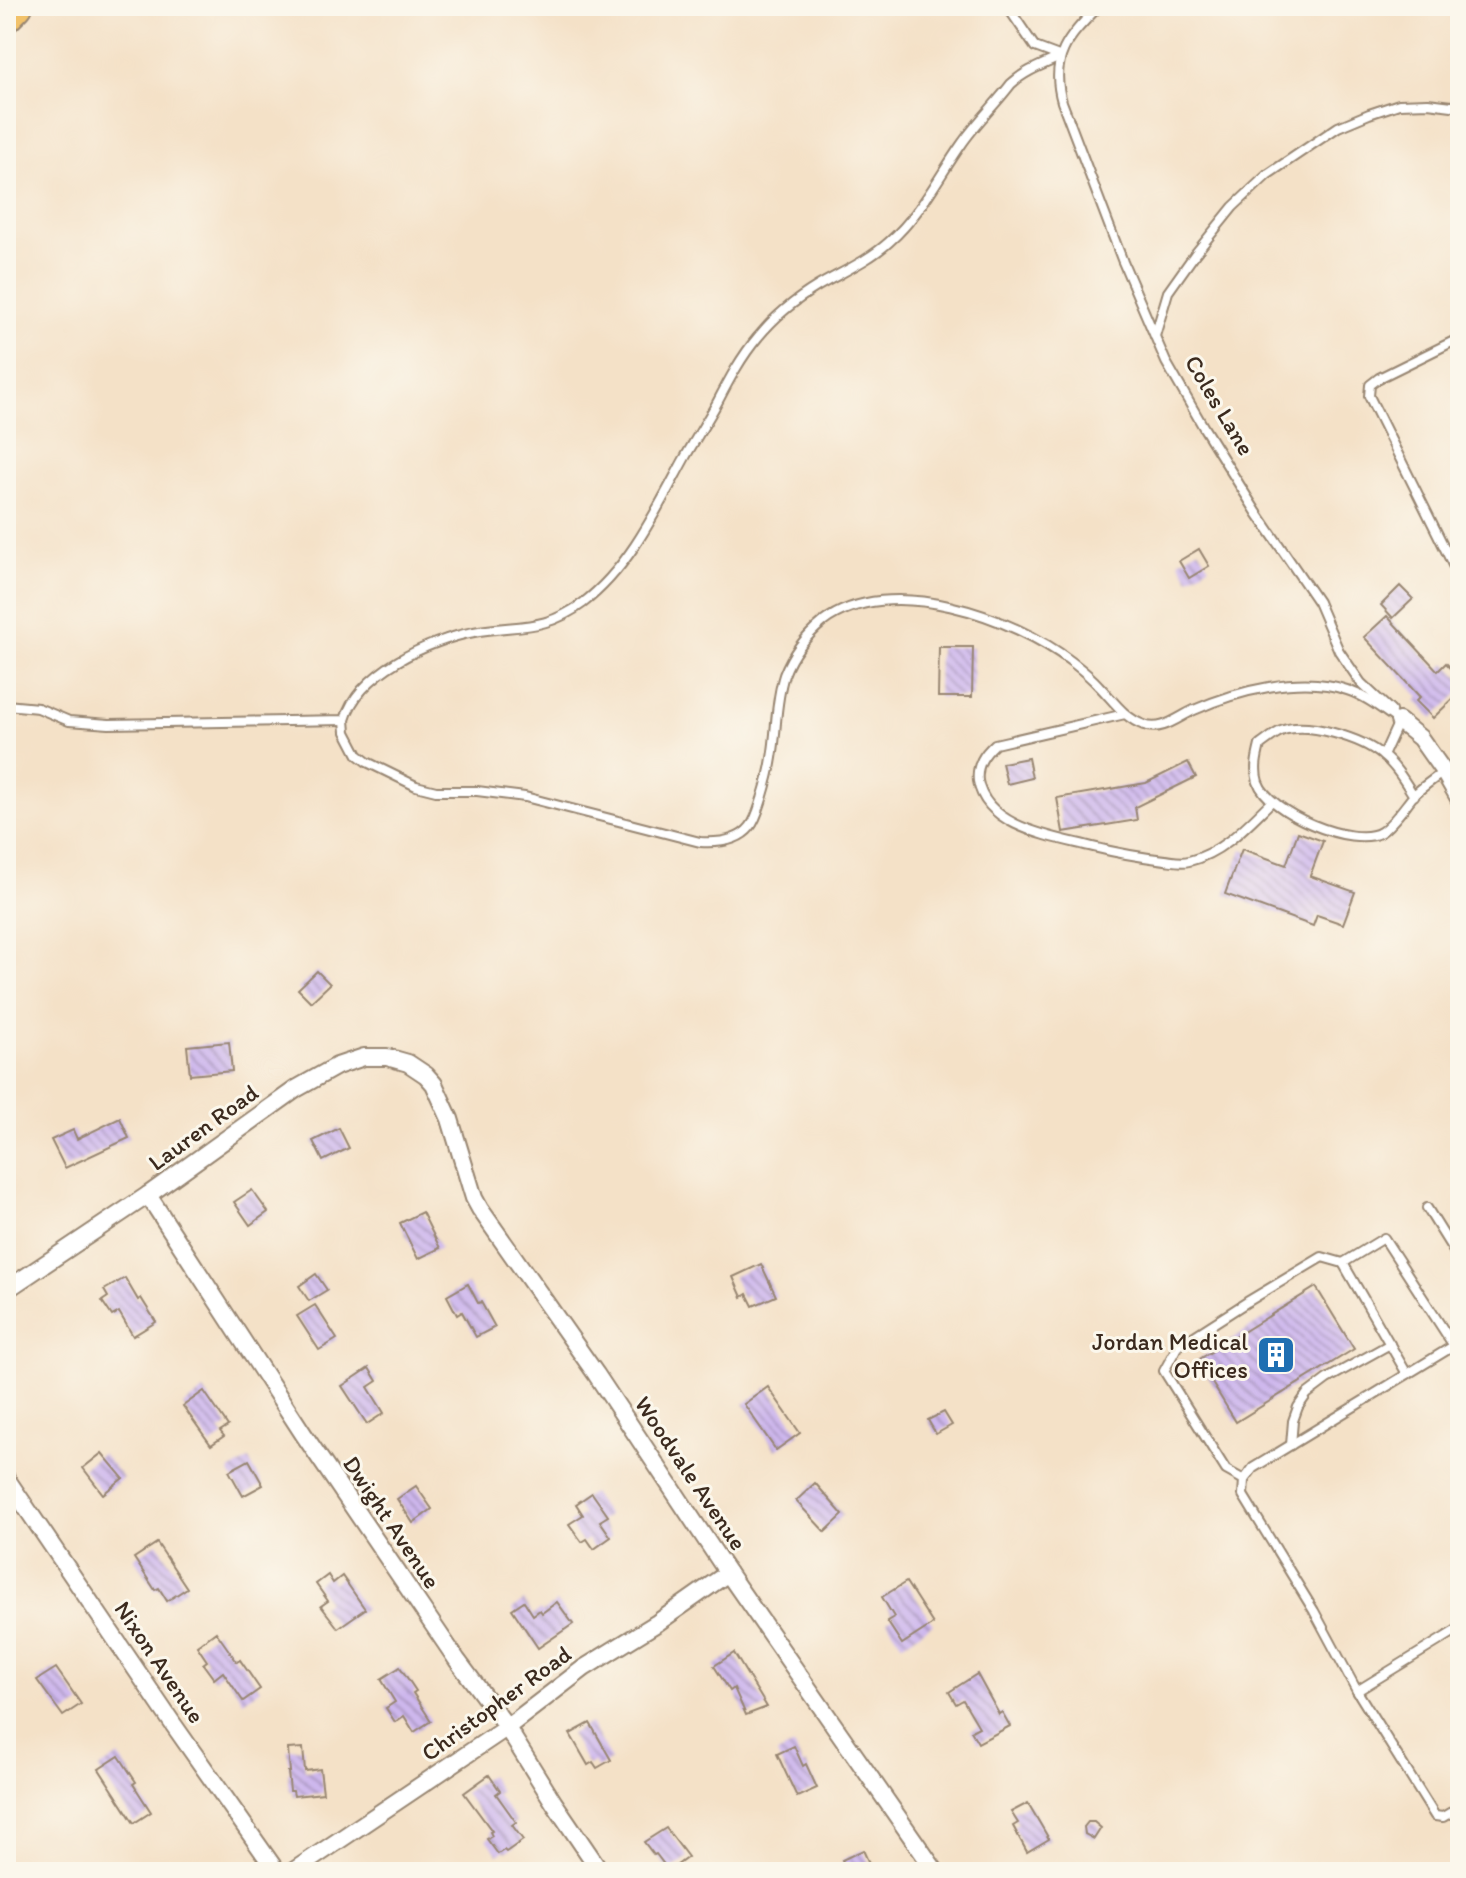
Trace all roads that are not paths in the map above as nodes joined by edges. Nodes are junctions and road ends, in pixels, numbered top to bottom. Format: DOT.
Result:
graph roads {
  1 [pos="17,6"];
  2 [pos="1007,6"];
  3 [pos="1099,6"];
  4 [pos="6,17"];
  5 [pos="1060,57"];
  6 [pos="1460,107"];
  7 [pos="1155,336"];
  8 [pos="1460,338"];
  9 [pos="1460,573"];
  10 [pos="6,705"];
  11 [pos="1125,714"];
  12 [pos="345,720"];
  13 [pos="1399,721"];
  14 [pos="1383,756"];
  15 [pos="1444,772"];
  16 [pos="1414,796"];
  17 [pos="1460,800"];
  18 [pos="1272,801"];
  19 [pos="435,1087"];
  20 [pos="148,1195"];
  21 [pos="1427,1208"];
  22 [pos="1460,1261"];
  23 [pos="1343,1263"];
  24 [pos="6,1290"];
  25 [pos="1390,1344"];
  26 [pos="1457,1344"];
  27 [pos="1407,1374"];
  28 [pos="1291,1445"];
  29 [pos="6,1478"];
  30 [pos="1244,1480"];
  31 [pos="728,1573"];
  32 [pos="1460,1628"];
  33 [pos="1357,1691"];
  34 [pos="506,1728"];
  35 [pos="1460,1807"];
  36 [pos="277,1872"];
  37 [pos="292,1872"];
  38 [pos="601,1872"];
  39 [pos="936,1872"];
  1 -- 4 [label="highway"];
  2 -- 5 [label="lane"];
  3 -- 5 [label="lane"];
  5 -- 7 [label="lane, Coles Lane"];
  5 -- 12 [label="lane"];
  6 -- 7 [label="lane"];
  7 -- 13 [label="lane, Coles Lane"];
  8 -- 9 [label="lane"];
  10 -- 12 [label="lane"];
  11 -- 12 [label="lane"];
  11 -- 13 [label="lane"];
  11 -- 18 [label="lane"];
  13 -- 14 [label="lane"];
  13 -- 15 [label="street, Coles Lane"];
  14 -- 16 [label="lane"];
  14 -- 18 [label="lane"];
  15 -- 16 [label="lane"];
  15 -- 17 [label="street, Coles Lane"];
  16 -- 18 [label="lane"];
  19 -- 20 [label="street, Lauren Road"];
  19 -- 31 [label="street, Woodvale Avenue"];
  20 -- 24 [label="street, Lauren Road"];
  20 -- 34 [label="street, Dwight Avenue"];
  21 -- 22 [label="lane"];
  23 -- 25 [label="lane"];
  23 -- 26 [label="lane"];
  23 -- 30 [label="lane"];
  25 -- 27 [label="lane"];
  25 -- 28 [label="lane"];
  26 -- 27 [label="lane"];
  27 -- 28 [label="lane"];
  28 -- 30 [label="lane"];
  29 -- 36 [label="street, Nixon Avenue"];
  30 -- 33 [label="lane"];
  31 -- 34 [label="street, Christopher Road"];
  31 -- 39 [label="street, Woodvale Avenue"];
  32 -- 33 [label="lane"];
  33 -- 35 [label="lane"];
  34 -- 37 [label="street, Christopher Road"];
  34 -- 38 [label="street, Dwight Avenue"];
}
